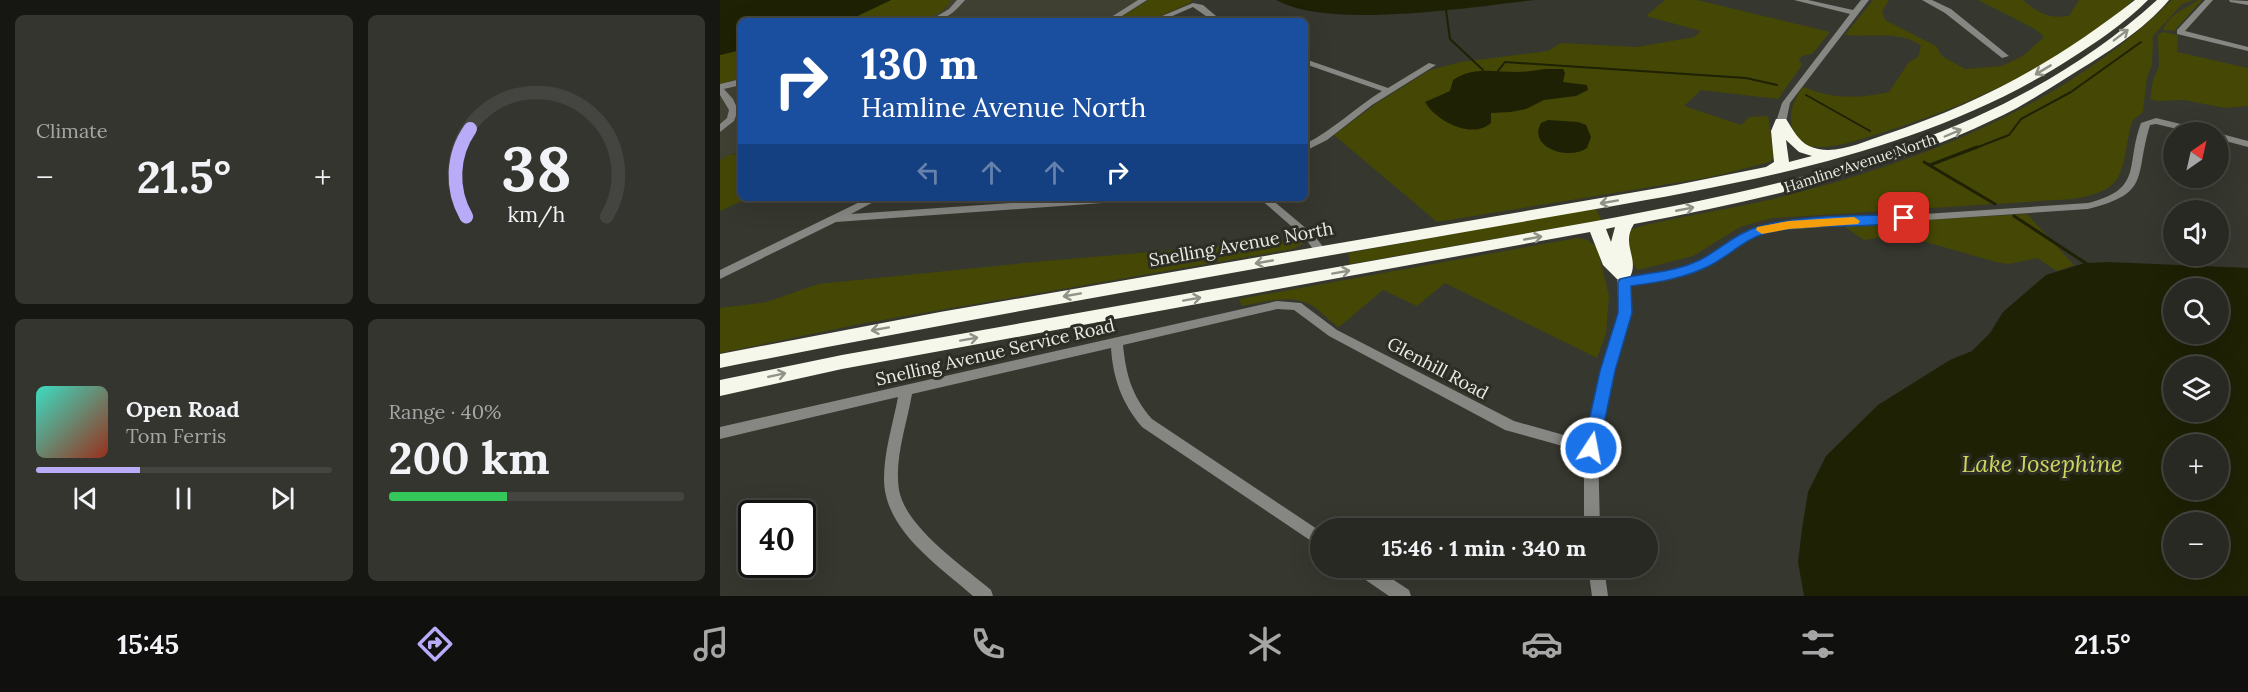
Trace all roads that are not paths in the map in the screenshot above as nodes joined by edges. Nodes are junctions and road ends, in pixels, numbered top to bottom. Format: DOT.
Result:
graph roads {
  1 [pos="961,0"];
  2 [pos="1143,0"];
  3 [pos="1798,0"];
  4 [pos="1865,0"];
  5 [pos="1926,0"];
  6 [pos="2142,0"];
  7 [pos="2163,0"];
  8 [pos="2209,0"];
  9 [pos="2233,0"];
  10 [pos="2248,3"];
  11 [pos="1855,14"];
  12 [pos="939,18"];
  13 [pos="1114,18"];
  14 [pos="1161,18"];
  15 [pos="1214,18"];
  16 [pos="2248,49"];
  17 [pos="2005,56"];
  18 [pos="1308,62"];
  19 [pos="1432,65"];
  20 [pos="738,83"];
  21 [pos="720,89"];
  22 [pos="1389,91"];
  23 [pos="1781,122"];
  24 [pos="2163,123"];
  25 [pos="720,129"];
  26 [pos="2229,139"];
  27 [pos="1882,140"];
  28 [pos="2248,144"];
  29 [pos="1308,146"];
  30 [pos="1770,171"];
  31 [pos="870,201"];
  32 [pos="1088,201"];
  33 [pos="1268,201"];
  34 [pos="833,219"];
  35 [pos="1628,220"];
  36 [pos="1596,226"];
  37 [pos="1321,252"];
  38 [pos="720,275"];
  39 [pos="1624,279"];
  40 [pos="1263,286"];
  41 [pos="1277,304"];
  42 [pos="1117,343"];
  43 [pos="720,361"];
  44 [pos="720,388"];
  45 [pos="906,390"];
  46 [pos="720,433"];
  47 [pos="1591,448"];
  48 [pos="1592,518"];
  49 [pos="1310,533"];
  50 [pos="1376,578"];
  51 [pos="1598,578"];
  52 [pos="985,596"];
  53 [pos="1403,596"];
  54 [pos="1600,596"];
  1 -- 12 [label="street"];
  2 -- 13 [label="street"];
  3 -- 11 [label="street"];
  4 -- 11 [label="street"];
  5 -- 17 [label="street"];
  6 -- 27 [label="highway, Hamline Avenue North, one-way"];
  35 -- 7 [label="highway, Hamline Avenue North, one-way"];
  8 -- 16 [label="street"];
  9 -- 10 [label="street"];
  11 -- 23 [label="street"];
  14 -- 15 [label="street"];
  18 -- 22 [label="street"];
  19 -- 22 [label="street"];
  20 -- 21 [label="street"];
  21 -- 25 [label="street"];
  22 -- 29 [label="street"];
  23 -- 27 [label="highway"];
  23 -- 30 [label="highway"];
  24 -- 39 [label="street"];
  26 -- 28 [label="street"];
  27 -- 30 [label="highway, Hamline Avenue North"];
  30 -- 37 [label="highway, Snelling Avenue North, one-way"];
  31 -- 34 [label="street"];
  32 -- 34 [label="street"];
  33 -- 37 [label="street"];
  34 -- 38 [label="street"];
  35 -- 36 [label="highway"];
  35 -- 39 [label="highway"];
  36 -- 39 [label="highway"];
  40 -- 36 [label="highway, one-way"];
  37 -- 40 [label="highway"];
  37 -- 43 [label="highway, Snelling Avenue North, one-way"];
  39 -- 47 [label="street"];
  44 -- 40 [label="highway, one-way"];
  41 -- 42 [label="street, Snelling Avenue Service Road"];
  41 -- 47 [label="street, Glenhill Road"];
  42 -- 45 [label="street, Snelling Avenue Service Road"];
  42 -- 49 [label="street"];
  45 -- 46 [label="street, Snelling Avenue Service Road"];
  45 -- 52 [label="street"];
  47 -- 48 [label="street"];
  50 -- 53 [label="street"];
  51 -- 54 [label="street"];
}
